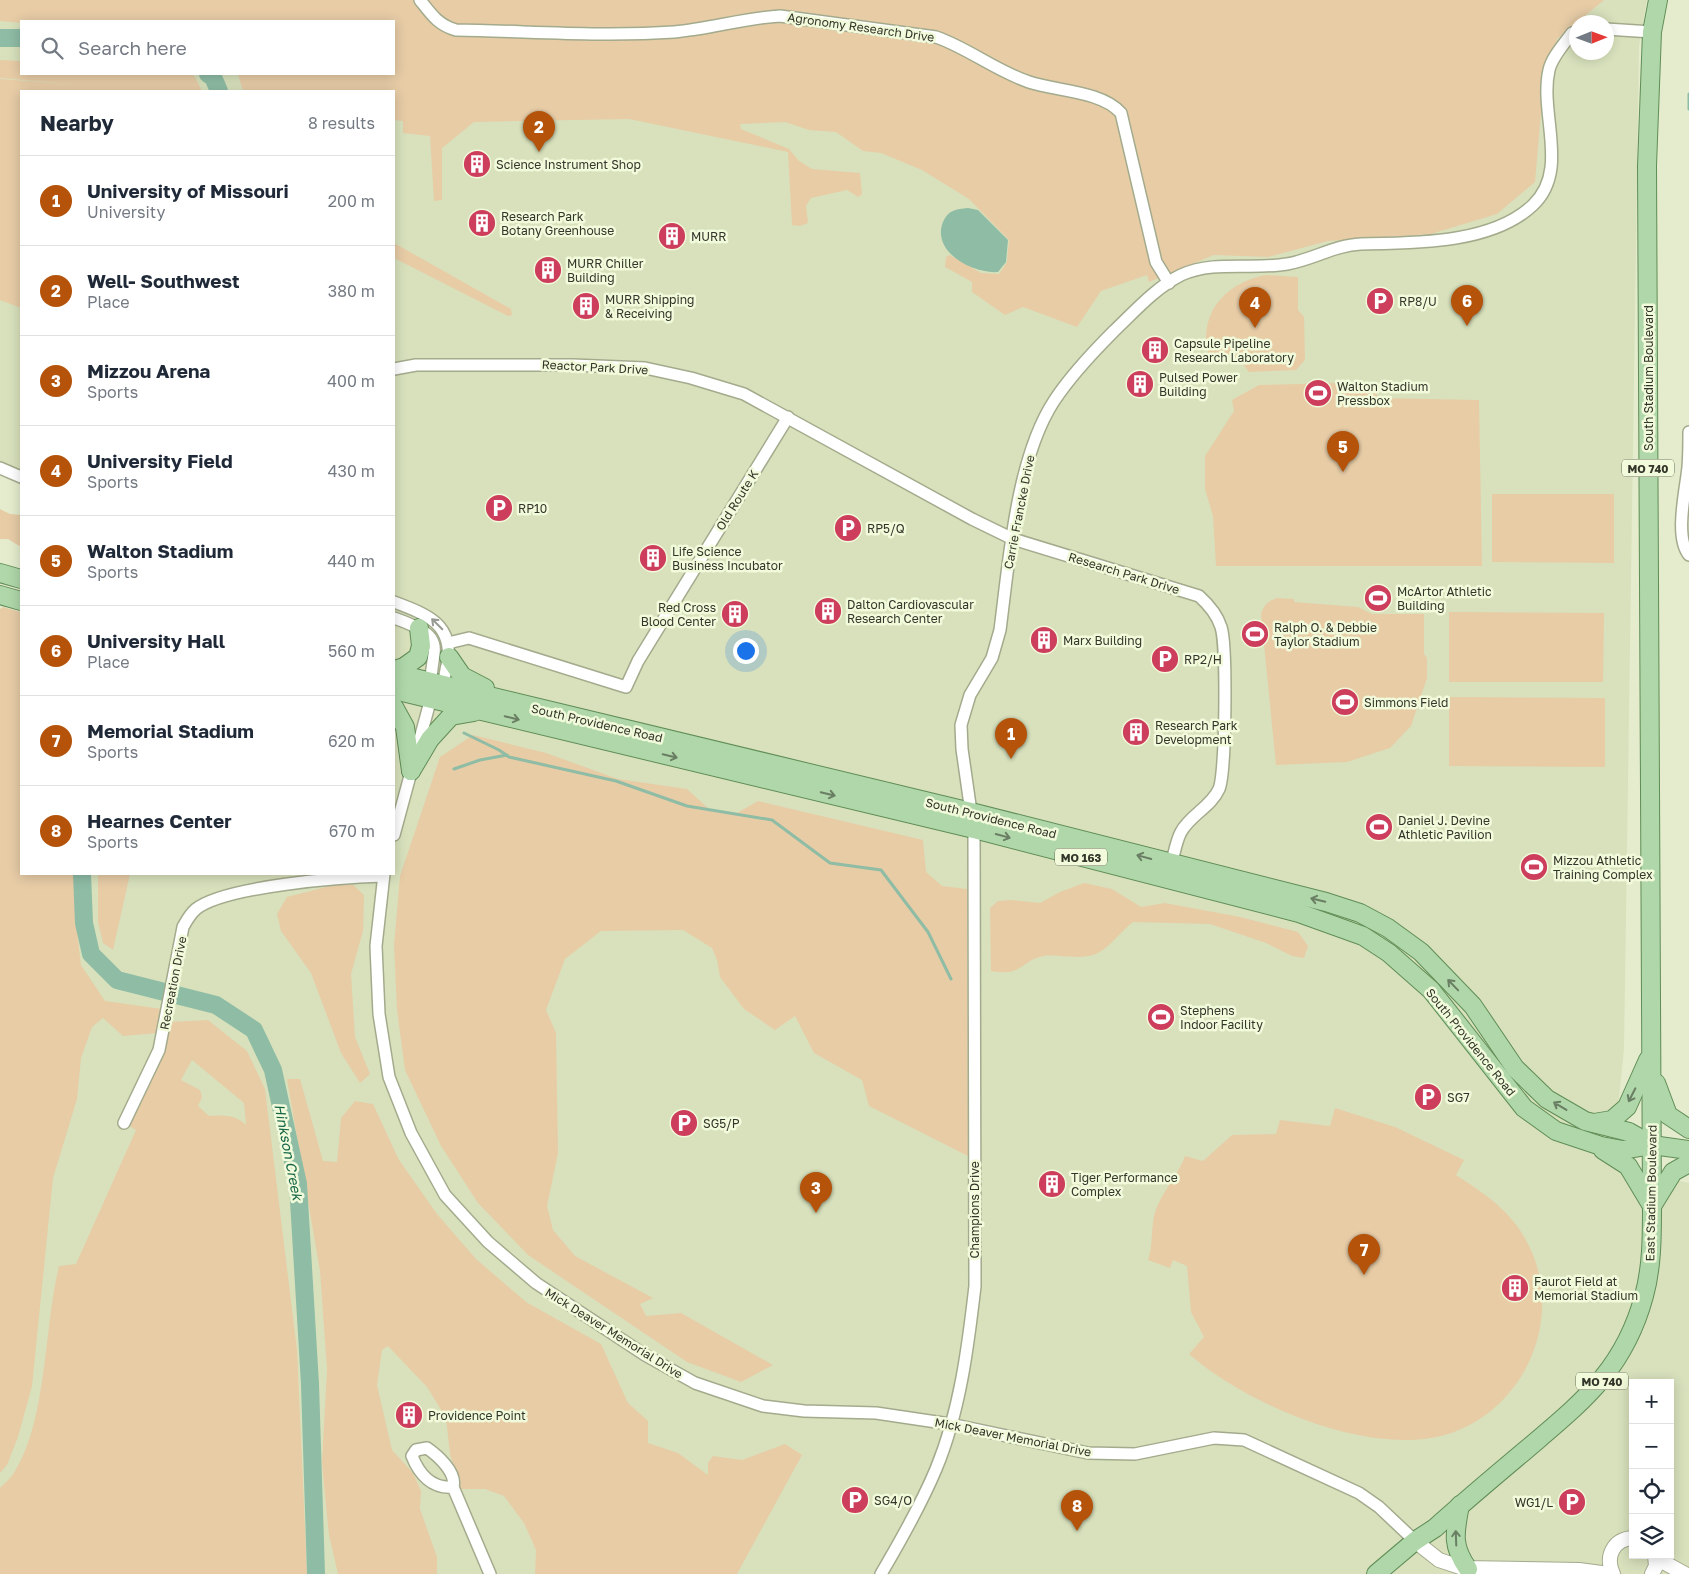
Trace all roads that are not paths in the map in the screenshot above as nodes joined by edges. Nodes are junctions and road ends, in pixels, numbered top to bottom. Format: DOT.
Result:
graph roads {
  1 [pos="420,0"];
  2 [pos="1658,0"];
  3 [pos="1614,30"];
  4 [pos="1652,32"];
  5 [pos="1569,38"];
  6 [pos="1170,283"];
  7 [pos="395,369"];
  8 [pos="788,417"];
  9 [pos="1689,432"];
  10 [pos="0,468"];
  11 [pos="20,477"];
  12 [pos="1013,539"];
  13 [pos="1688,555"];
  14 [pos="2,574"];
  15 [pos="20,578"];
  16 [pos="0,595"];
  17 [pos="20,601"];
  18 [pos="395,602"];
  19 [pos="395,618"];
  20 [pos="419,628"];
  21 [pos="449,650"];
  22 [pos="395,672"];
  23 [pos="395,672"];
  24 [pos="434,689"];
  25 [pos="395,690"];
  26 [pos="499,699"];
  27 [pos="395,709"];
  28 [pos="485,711"];
  29 [pos="411,771"];
  30 [pos="972,820"];
  31 [pos="395,832"];
  32 [pos="1172,865"];
  33 [pos="383,875"];
  34 [pos="1650,936"];
  35 [pos="1431,990"];
  36 [pos="1498,1042"];
  37 [pos="1651,1050"];
  38 [pos="124,1123"];
  39 [pos="1594,1123"];
  40 [pos="1689,1129"];
  41 [pos="1589,1142"];
  42 [pos="1652,1145"];
  43 [pos="1689,1150"];
  44 [pos="1689,1162"];
  45 [pos="1652,1206"];
  46 [pos="950,1424"];
  47 [pos="453,1486"];
  48 [pos="1460,1505"];
  49 [pos="1629,1539"];
  50 [pos="1415,1541"];
  51 [pos="1610,1554"];
  52 [pos="1656,1559"];
  53 [pos="1659,1559"];
  54 [pos="1468,1568"];
  55 [pos="1579,1570"];
  56 [pos="490,1574"];
  57 [pos="881,1574"];
  58 [pos="1376,1574"];
  59 [pos="1609,1574"];
  60 [pos="1613,1574"];
  61 [pos="1652,1574"];
  62 [pos="1685,1574"];
  1 -- 6 [label="street, Agronomy Research Drive"];
  2 -- 4 [label="main road, South Stadium Boulevard / MO 740"];
  3 -- 4 [label="street"];
  4 -- 34 [label="main road, South Stadium Boulevard / MO 740"];
  5 -- 6 [label="street, Carrie Francke Drive"];
  6 -- 12 [label="street, Carrie Francke Drive"];
  7 -- 8 [label="street, Reactor Park Drive"];
  8 -- 12 [label="street, Research Park Drive"];
  8 -- 21 [label="street, Old Route K"];
  9 -- 13 [label="street"];
  10 -- 11 [label="street"];
  12 -- 30 [label="street, Carrie Francke Drive"];
  12 -- 32 [label="street, Research Park Drive"];
  14 -- 15 [label="main road"];
  16 -- 17 [label="main road"];
  21 -- 18 [label="street, one-way"];
  19 -- 20 [label="street"];
  20 -- 22 [label="main road"];
  20 -- 24 [label="street"];
  21 -- 24 [label="street"];
  21 -- 26 [label="main road"];
  23 -- 24 [label="main road, South Providence Road / MO 163"];
  24 -- 25 [label="main road, South Providence Road / MO 163"];
  24 -- 26 [label="main road, South Providence Road / MO 163"];
  24 -- 28 [label="main road, South Providence Road / MO 163"];
  24 -- 29 [label="street"];
  26 -- 30 [label="main road, South Providence Road / MO 163"];
  27 -- 29 [label="main road"];
  28 -- 29 [label="main road"];
  28 -- 30 [label="main road, South Providence Road / MO 163, one-way"];
  29 -- 31 [label="street"];
  32 -- 30 [label="main road, South Providence Road / MO 163, one-way"];
  30 -- 35 [label="main road, South Providence Road / MO 163, one-way"];
  30 -- 46 [label="street, Champions Drive"];
  36 -- 32 [label="main road, South Providence Road / MO 163, one-way"];
  33 -- 38 [label="street, Recreation Drive"];
  33 -- 46 [label="street, Mick Deaver Memorial Drive"];
  34 -- 37 [label="main road, East Stadium Boulevard / MO 740"];
  35 -- 36 [label="main road"];
  35 -- 41 [label="main road, South Providence Road / MO 163"];
  39 -- 36 [label="main road, South Providence Road / MO 163, one-way"];
  37 -- 39 [label="main road, one-way"];
  37 -- 40 [label="main road"];
  37 -- 42 [label="main road, East Stadium Boulevard / MO 740"];
  39 -- 42 [label="main road, South Providence Road / MO 163"];
  41 -- 42 [label="main road, South Providence Road / MO 163"];
  41 -- 45 [label="main road"];
  42 -- 43 [label="main road, South Providence Road / MO 163"];
  42 -- 45 [label="main road, East Stadium Boulevard / MO 740"];
  44 -- 45 [label="main road"];
  45 -- 48 [label="main road, East Stadium Boulevard / MO 740"];
  46 -- 50 [label="street, Mick Deaver Memorial Drive"];
  46 -- 57 [label="street, Champions Drive"];
  47 -- 56 [label="street"];
  48 -- 50 [label="main road, East Stadium Boulevard / MO 740"];
  54 -- 48 [label="main road, one-way"];
  49 -- 51 [label="street"];
  50 -- 54 [label="street"];
  50 -- 58 [label="main road, East Stadium Boulevard / MO 740"];
  51 -- 55 [label="street"];
  51 -- 60 [label="street"];
  52 -- 61 [label="street"];
  53 -- 62 [label="street"];
  54 -- 55 [label="street"];
  55 -- 59 [label="street"];
}
